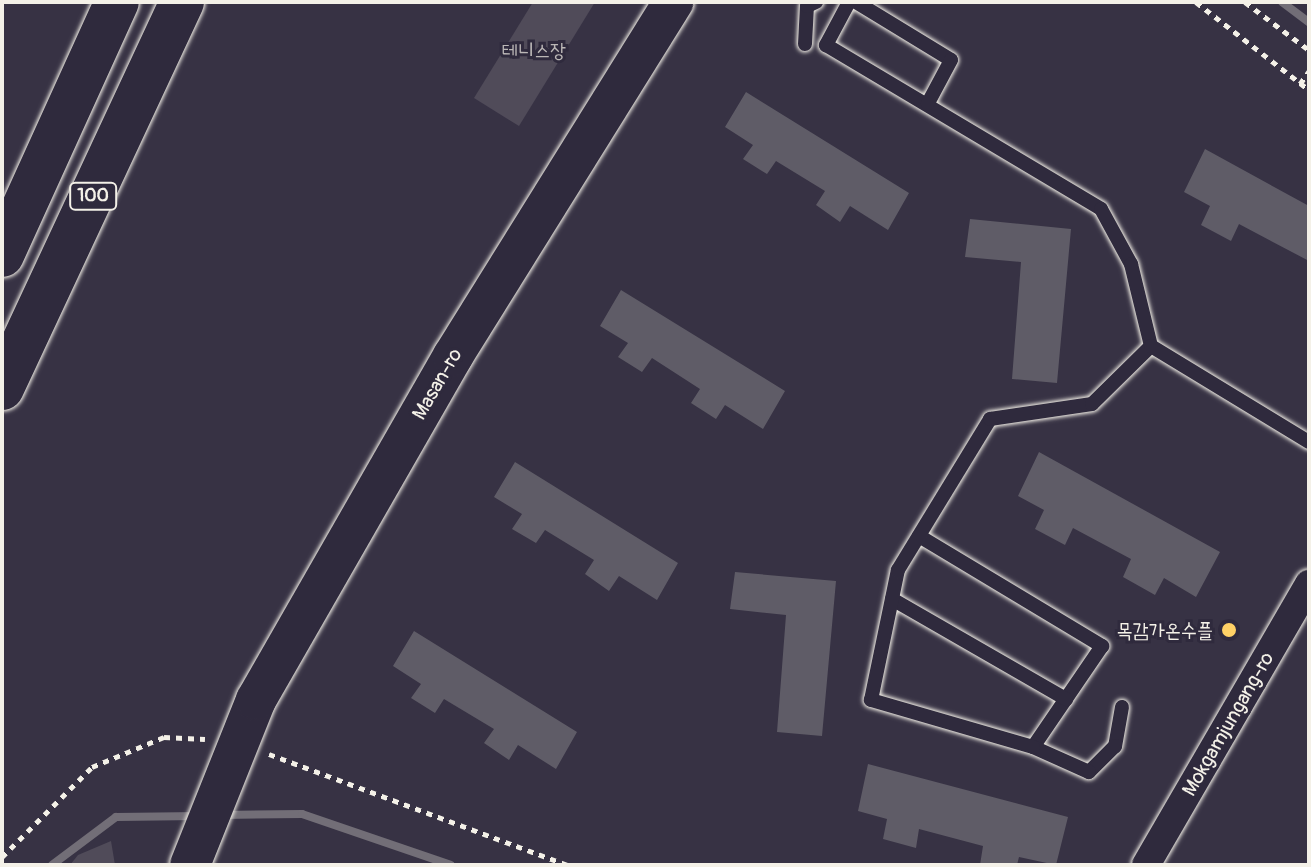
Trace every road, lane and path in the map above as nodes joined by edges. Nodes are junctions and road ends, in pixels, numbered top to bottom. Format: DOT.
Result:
graph roads {
  1 [pos="117,2"];
  2 [pos="182,2"];
  3 [pos="673,2"];
  4 [pos="816,2"];
  5 [pos="849,2"];
  6 [pos="856,2"];
  7 [pos="1196,2"];
  8 [pos="1245,2"];
  9 [pos="805,44"];
  10 [pos="1309,50"];
  11 [pos="1309,71"];
  12 [pos="1300,84"];
  13 [pos="1309,90"];
  14 [pos="928,103"];
  15 [pos="2,255"];
  16 [pos="1151,346"];
  17 [pos="2,388"];
  18 [pos="1309,442"];
  19 [pos="919,536"];
  20 [pos="1309,584"];
  21 [pos="892,599"];
  22 [pos="1066,699"];
  23 [pos="1122,707"];
  24 [pos="237,741"];
  25 [pos="1033,747"];
  26 [pos="2,857"];
  27 [pos="190,865"];
  28 [pos="567,865"];
  29 [pos="1146,865"];
  1 -- 15 [label="highway, 100"];
  2 -- 17 [label="highway, 100"];
  3 -- 24 [label="street, Masan-ro"];
  4 -- 9 [label="lane"];
  5 -- 14 [label="lane"];
  6 -- 14 [label="lane"];
  7 -- 12 [label="path"];
  8 -- 10 [label="path"];
  11 -- 12 [label="path"];
  12 -- 13 [label="path"];
  14 -- 16 [label="lane"];
  16 -- 18 [label="lane"];
  16 -- 19 [label="lane"];
  19 -- 21 [label="lane"];
  19 -- 22 [label="lane"];
  20 -- 29 [label="street, Mokgamjungang-ro"];
  21 -- 22 [label="lane"];
  21 -- 25 [label="lane"];
  22 -- 25 [label="lane"];
  23 -- 25 [label="lane"];
  24 -- 26 [label="path"];
  24 -- 27 [label="street, Masan-ro"];
  24 -- 28 [label="path"];
}
